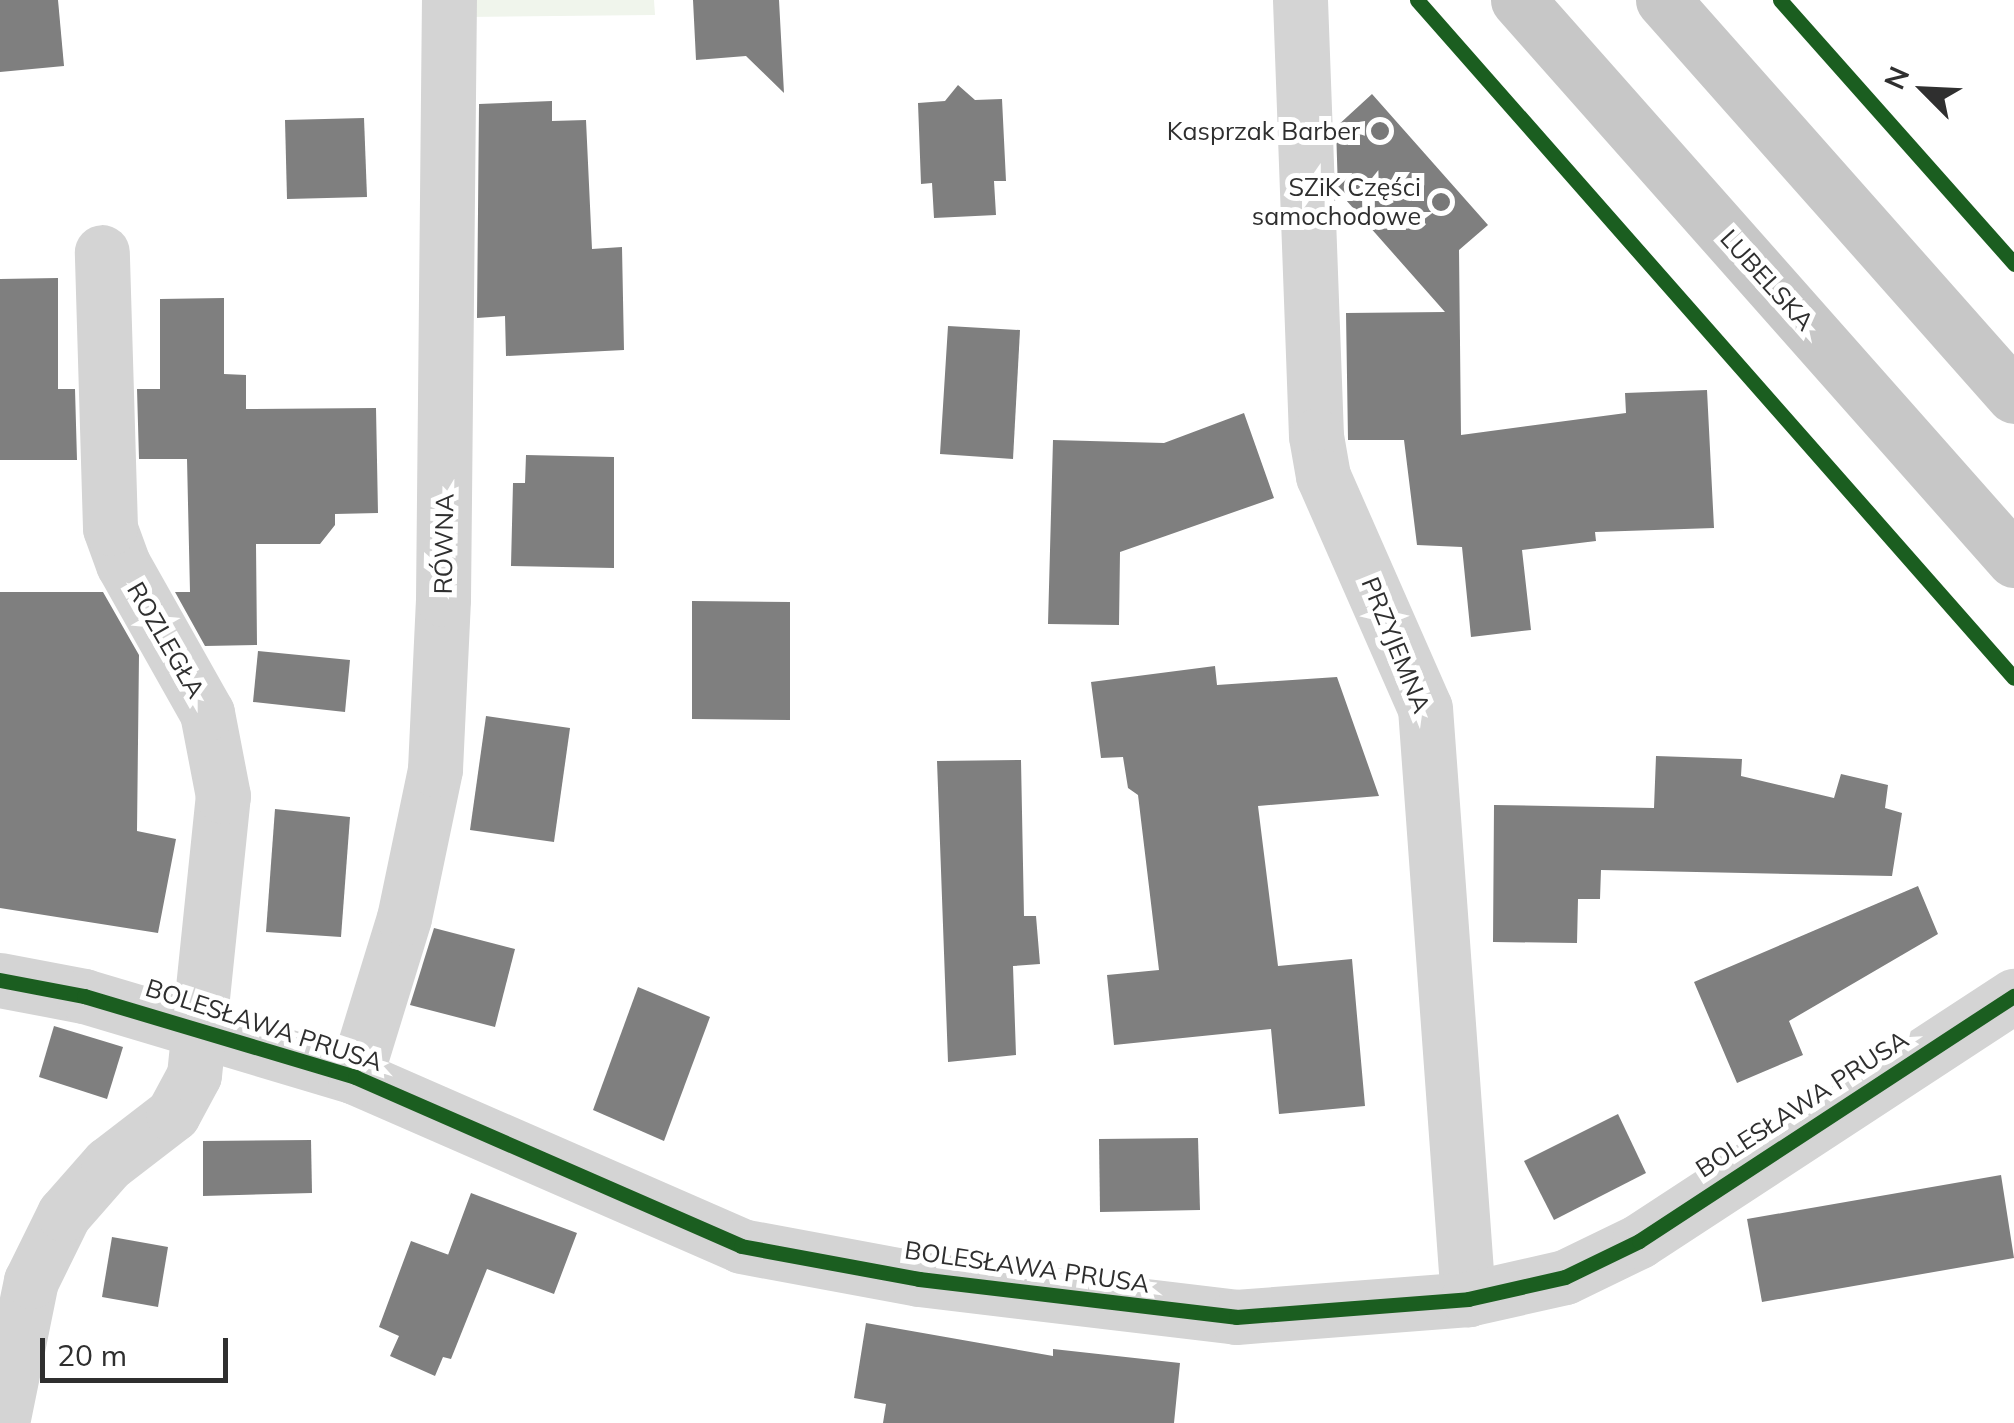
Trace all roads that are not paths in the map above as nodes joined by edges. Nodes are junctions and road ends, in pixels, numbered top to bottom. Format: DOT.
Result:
graph roads {
  1 [pos="449,0"];
  2 [pos="1300,0"];
  3 [pos="1518,0"];
  4 [pos="1663,0"];
  5 [pos="102,252"];
  6 [pos="2014,396"];
  7 [pos="2014,560"];
  8 [pos="0,980"];
  9 [pos="2014,996"];
  10 [pos="200,1028"];
  11 [pos="355,1077"];
  12 [pos="1468,1299"];
  13 [pos="2,1423"];
  1 -- 11 [label="street, RÓWNA"];
  2 -- 12 [label="street, PRZYJEMNA"];
  3 -- 7 [label="main road, LUBELSKA"];
  4 -- 6 [label="main road"];
  5 -- 10 [label="street, ROZLEGŁA"];
  8 -- 10 [label="street, BOLESŁAWA PRUSA"];
  9 -- 12 [label="street, BOLESŁAWA PRUSA"];
  10 -- 11 [label="street, BOLESŁAWA PRUSA"];
  10 -- 13 [label="street, ROZLEGŁA"];
  11 -- 12 [label="street, BOLESŁAWA PRUSA"];
}
